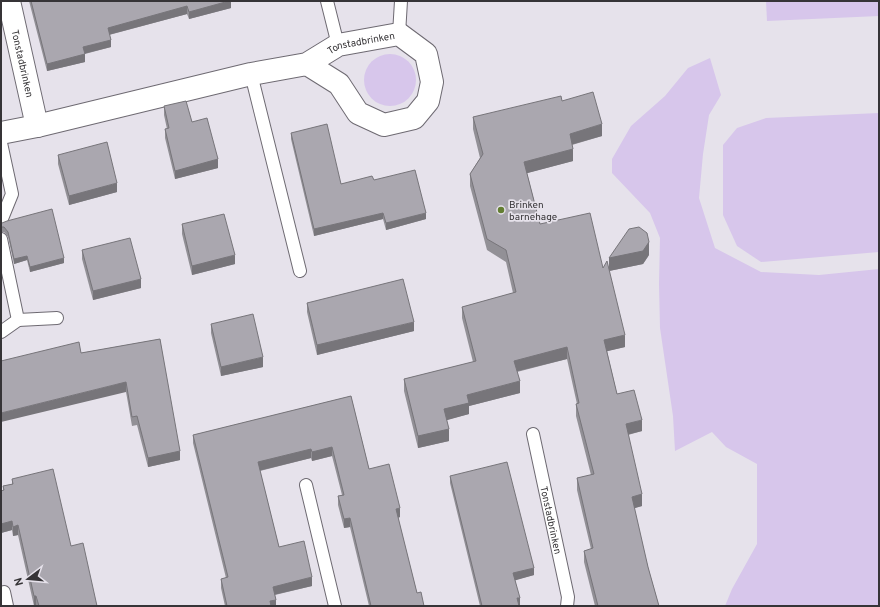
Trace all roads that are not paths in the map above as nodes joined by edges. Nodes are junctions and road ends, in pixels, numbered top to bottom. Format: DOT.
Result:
graph roads {
  1 [pos="9,1"];
  2 [pos="327,1"];
  3 [pos="401,1"];
  4 [pos="399,34"];
  5 [pos="338,45"];
  6 [pos="307,64"];
  7 [pos="251,74"];
  8 [pos="37,126"];
  9 [pos="1,133"];
  10 [pos="1,144"];
  11 [pos="1,221"];
  12 [pos="1,239"];
  13 [pos="300,271"];
  14 [pos="57,318"];
  15 [pos="18,320"];
  16 [pos="1,332"];
  17 [pos="533,434"];
  18 [pos="306,485"];
  19 [pos="4,592"];
  20 [pos="7,606"];
  21 [pos="335,606"];
  22 [pos="567,606"];
  1 -- 8 [label="street, Tonstadbrinken"];
  2 -- 5 [label="lane"];
  3 -- 4 [label="lane"];
  4 -- 5 [label="street, Tonstadbrinken"];
  4 -- 6 [label="street, Tonstadbrinken"];
  5 -- 6 [label="street, Tonstadbrinken"];
  6 -- 7 [label="street, Tonstadbrinken"];
  7 -- 8 [label="street, Tonstadbrinken"];
  7 -- 13 [label="lane"];
  8 -- 9 [label="street, Tonstadbrinken"];
  10 -- 11 [label="lane"];
  12 -- 15 [label="lane"];
  14 -- 15 [label="lane"];
  15 -- 16 [label="lane"];
  17 -- 22 [label="lane, Tonstadbrinken"];
  18 -- 21 [label="lane"];
  19 -- 20 [label="lane"];
}
